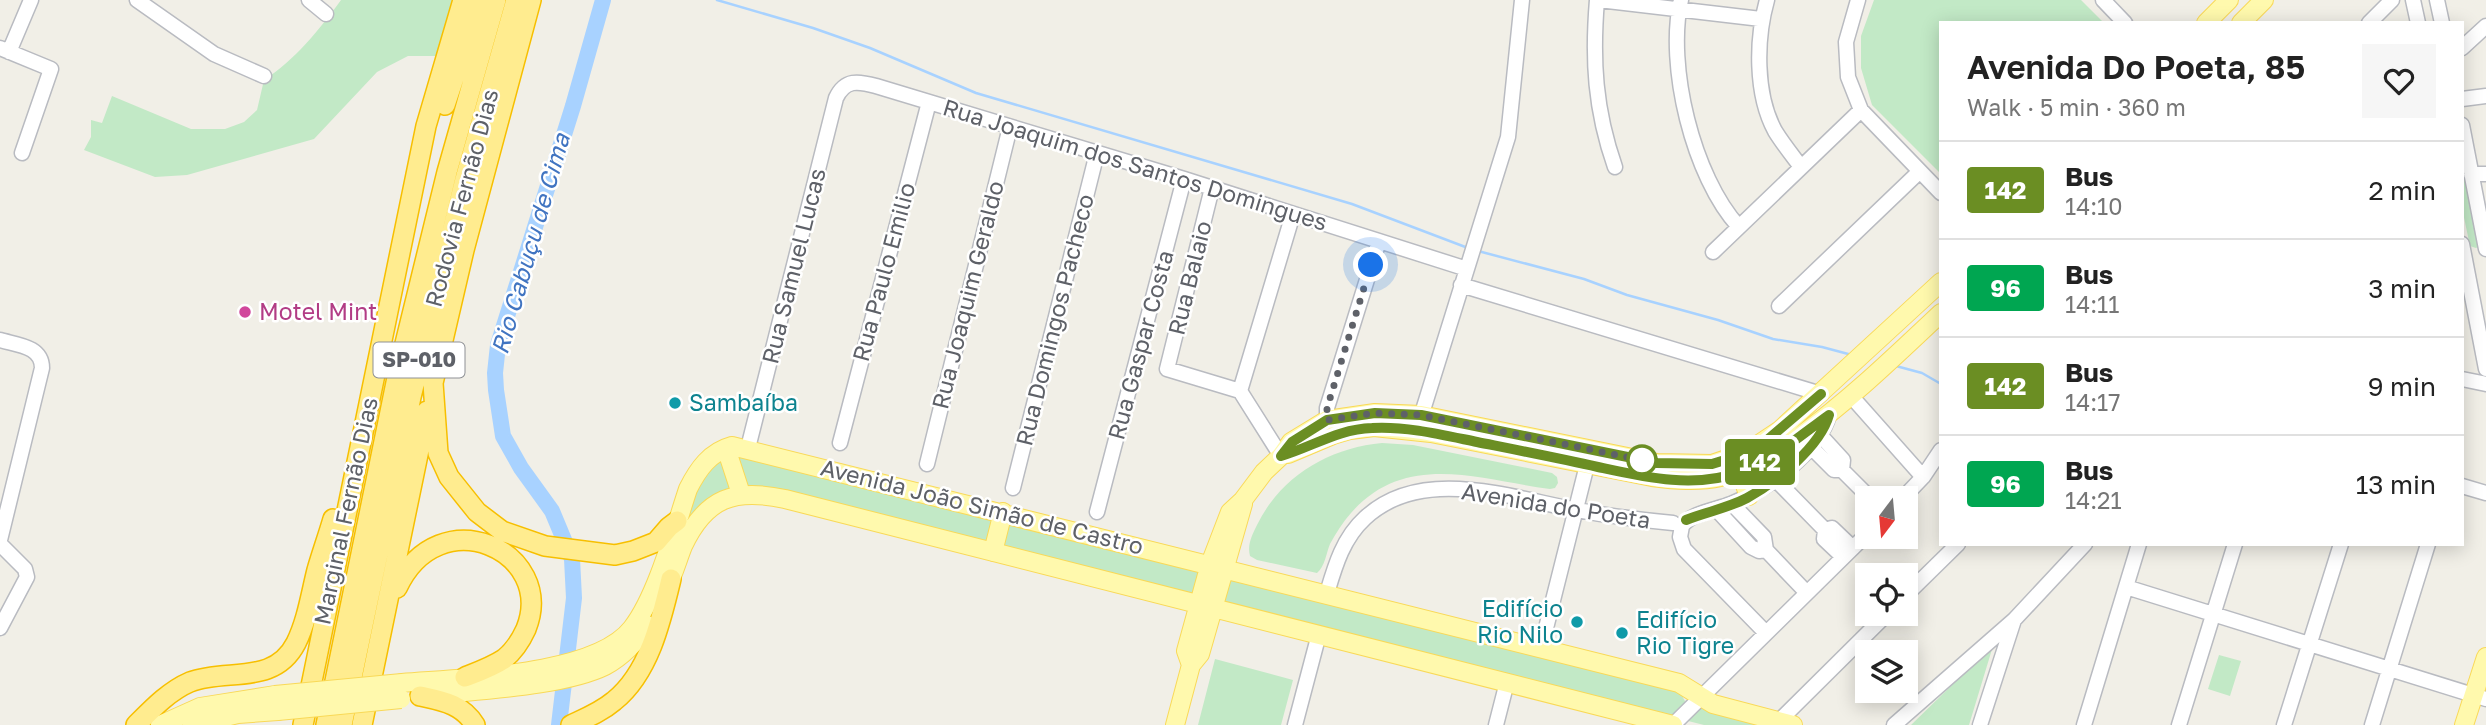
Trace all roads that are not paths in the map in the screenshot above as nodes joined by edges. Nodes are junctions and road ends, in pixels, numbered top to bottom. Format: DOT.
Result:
graph roads {
  1 [pos="31,0"];
  2 [pos="137,0"];
  3 [pos="309,0"];
  4 [pos="480,0"];
  5 [pos="496,0"];
  6 [pos="516,0"];
  7 [pos="531,0"];
  8 [pos="1522,0"];
  9 [pos="1598,0"];
  10 [pos="1767,0"];
  11 [pos="1858,0"];
  12 [pos="2103,0"];
  13 [pos="2229,0"];
  14 [pos="2264,0"];
  15 [pos="2392,0"];
  16 [pos="2413,0"];
  17 [pos="2437,0"];
  18 [pos="461,4"];
  19 [pos="1680,5"];
  20 [pos="155,6"];
  21 [pos="326,14"];
  22 [pos="1761,19"];
  23 [pos="2123,21"];
  24 [pos="2208,21"];
  25 [pos="2243,21"];
  26 [pos="2371,21"];
  27 [pos="2418,21"];
  28 [pos="2442,21"];
  29 [pos="2486,26"];
  30 [pos="2464,46"];
  31 [pos="4,50"];
  32 [pos="264,76"];
  33 [pos="842,85"];
  34 [pos="2486,96"];
  35 [pos="2464,99"];
  36 [pos="929,102"];
  37 [pos="1861,110"];
  38 [pos="1010,127"];
  39 [pos="2464,131"];
  40 [pos="22,153"];
  41 [pos="1097,153"];
  42 [pos="1615,167"];
  43 [pos="1801,167"];
  44 [pos="1919,172"];
  45 [pos="2479,174"];
  46 [pos="1184,179"];
  47 [pos="1212,188"];
  48 [pos="1939,191"];
  49 [pos="409,212"];
  50 [pos="1293,214"];
  51 [pos="1739,227"];
  52 [pos="1379,241"];
  53 [pos="2486,251"];
  54 [pos="1713,252"];
  55 [pos="2464,253"];
  56 [pos="2464,258"];
  57 [pos="1467,266"];
  58 [pos="1939,284"];
  59 [pos="1461,285"];
  60 [pos="1779,306"];
  61 [pos="1939,315"];
  62 [pos="1899,320"];
  63 [pos="0,340"];
  64 [pos="1910,342"];
  65 [pos="2486,369"];
  66 [pos="2464,379"];
  67 [pos="433,383"];
  68 [pos="2486,384"];
  69 [pos="1240,391"];
  70 [pos="1821,394"];
  71 [pos="1852,397"];
  72 [pos="1829,415"];
  73 [pos="1419,423"];
  74 [pos="1330,427"];
  75 [pos="1816,441"];
  76 [pos="840,443"];
  77 [pos="726,448"];
  78 [pos="748,448"];
  79 [pos="1939,453"];
  80 [pos="1281,456"];
  81 [pos="356,460"];
  82 [pos="927,464"];
  83 [pos="1587,465"];
  84 [pos="1740,472"];
  85 [pos="1923,477"];
  86 [pos="1774,479"];
  87 [pos="1858,486"];
  88 [pos="1914,486"];
  89 [pos="2464,487"];
  90 [pos="1013,488"];
  91 [pos="2486,493"];
  92 [pos="741,494"];
  93 [pos="1741,500"];
  94 [pos="1577,510"];
  95 [pos="1717,510"];
  96 [pos="1003,512"];
  97 [pos="1097,512"];
  98 [pos="677,521"];
  99 [pos="1679,522"];
  100 [pos="0,542"];
  101 [pos="1855,546"];
  102 [pos="1956,546"];
  103 [pos="2083,546"];
  104 [pos="2138,546"];
  105 [pos="2234,546"];
  106 [pos="2340,546"];
  107 [pos="2427,546"];
  108 [pos="1766,550"];
  109 [pos="993,552"];
  110 [pos="1848,553"];
  111 [pos="1217,566"];
  112 [pos="671,579"];
  113 [pos="1918,584"];
  114 [pos="2126,587"];
  115 [pos="1327,593"];
  116 [pos="1807,593"];
  117 [pos="1205,606"];
  118 [pos="2214,614"];
  119 [pos="384,618"];
  120 [pos="2014,620"];
  121 [pos="1876,626"];
  122 [pos="0,628"];
  123 [pos="1766,633"];
  124 [pos="1319,634"];
  125 [pos="1992,639"];
  126 [pos="2309,643"];
  127 [pos="2006,645"];
  128 [pos="1541,648"];
  129 [pos="2486,657"];
  130 [pos="579,668"];
  131 [pos="2390,668"];
  132 [pos="544,675"];
  133 [pos="465,677"];
  134 [pos="1507,682"];
  135 [pos="408,693"];
  136 [pos="1702,696"];
  137 [pos="2480,697"];
  138 [pos="276,703"];
  139 [pos="578,722"];
  140 [pos="1782,724"];
  141 [pos="136,725"];
  142 [pos="160,725"];
  143 [pos="192,725"];
  144 [pos="303,725"];
  145 [pos="326,725"];
  146 [pos="342,725"];
  147 [pos="362,725"];
  148 [pos="475,725"];
  149 [pos="1175,725"];
  150 [pos="1295,725"];
  151 [pos="1496,725"];
  152 [pos="1673,725"];
  153 [pos="1894,725"];
  154 [pos="1980,725"];
  155 [pos="2084,725"];
  156 [pos="2179,725"];
  157 [pos="2284,725"];
  158 [pos="2372,725"];
  159 [pos="2464,725"];
  1 -- 31 [label="street"];
  2 -- 20 [label="street"];
  3 -- 21 [label="street"];
  4 -- 49 [label="highway"];
  5 -- 145 [label="highway, Rodovia Fernão Dias / SP-010"];
  6 -- 146 [label="highway, Rodovia Fernão Dias / SP-010"];
  7 -- 67 [label="highway"];
  8 -- 57 [label="street"];
  9 -- 19 [label="street"];
  9 -- 42 [label="street"];
  10 -- 22 [label="street"];
  11 -- 37 [label="street"];
  12 -- 23 [label="street"];
  13 -- 24 [label="main road"];
  14 -- 25 [label="main road"];
  15 -- 26 [label="street"];
  16 -- 27 [label="street"];
  17 -- 28 [label="street"];
  18 -- 49 [label="highway, Marginal Fernão Dias / SP-010"];
  19 -- 22 [label="street"];
  19 -- 51 [label="street"];
  20 -- 32 [label="street"];
  22 -- 43 [label="street"];
  29 -- 30 [label="street"];
  31 -- 40 [label="street"];
  33 -- 36 [label="street, Rua Joaquim dos Santos Domingues"];
  33 -- 78 [label="street, Rua Samuel Lucas"];
  34 -- 35 [label="street"];
  36 -- 38 [label="street, Rua Joaquim dos Santos Domingues"];
  36 -- 76 [label="street, Rua Paulo Emilio"];
  37 -- 43 [label="street"];
  37 -- 44 [label="street"];
  38 -- 41 [label="street, Rua Joaquim dos Santos Domingues"];
  38 -- 82 [label="street, Rua Joaquim Geraldo"];
  39 -- 45 [label="street"];
  41 -- 46 [label="street, Rua Joaquim dos Santos Domingues"];
  41 -- 90 [label="street, Rua Domingos Pacheco"];
  43 -- 51 [label="street"];
  44 -- 48 [label="street"];
  44 -- 60 [label="street"];
  45 -- 53 [label="street"];
  46 -- 47 [label="street, Rua Joaquim dos Santos Domingues"];
  46 -- 97 [label="street, Rua Gaspar Costa"];
  47 -- 50 [label="street, Rua Joaquim dos Santos Domingues"];
  47 -- 69 [label="street, Rua Balaio"];
  49 -- 81 [label="highway, Marginal Fernão Dias / SP-010"];
  50 -- 52 [label="street, Rua Joaquim dos Santos Domingues"];
  50 -- 69 [label="street"];
  51 -- 54 [label="street"];
  52 -- 57 [label="street, Rua Joaquim dos Santos Domingues"];
  52 -- 74 [label="street"];
  53 -- 55 [label="street"];
  56 -- 65 [label="street"];
  57 -- 59 [label="street"];
  58 -- 62 [label="main road, Avenida do Poeta"];
  59 -- 70 [label="street"];
  59 -- 73 [label="street"];
  61 -- 64 [label="main road, Avenida do Poeta"];
  62 -- 64 [label="main road"];
  62 -- 70 [label="main road, Avenida do Poeta"];
  63 -- 100 [label="street"];
  64 -- 71 [label="main road, Avenida do Poeta"];
  66 -- 68 [label="street"];
  67 -- 98 [label="highway"];
  67 -- 119 [label="highway, SP-010"];
  69 -- 80 [label="street"];
  70 -- 73 [label="main road, Avenida do Poeta"];
  71 -- 72 [label="main road, Avenida do Poeta"];
  71 -- 85 [label="street"];
  72 -- 75 [label="street, Avenida do Poeta"];
  72 -- 84 [label="main road, Avenida do Poeta"];
  73 -- 74 [label="main road, Avenida do Poeta"];
  73 -- 83 [label="main road, Avenida do Poeta"];
  74 -- 80 [label="main road, Avenida do Poeta"];
  75 -- 86 [label="street, Avenida do Poeta"];
  75 -- 87 [label="street"];
  77 -- 78 [label="main road, Avenida João Simão de Castro"];
  77 -- 92 [label="main road"];
  77 -- 98 [label="main road"];
  78 -- 96 [label="main road, Avenida João Simão de Castro"];
  79 -- 85 [label="street"];
  80 -- 111 [label="main road, Avenida do Poeta"];
  81 -- 141 [label="highway"];
  81 -- 144 [label="highway, Marginal Fernão Dias / SP-010"];
  83 -- 84 [label="main road, Avenida do Poeta"];
  83 -- 94 [label="street"];
  84 -- 93 [label="main road"];
  85 -- 88 [label="street"];
  86 -- 93 [label="street, Avenida do Poeta"];
  86 -- 110 [label="street"];
  89 -- 91 [label="street"];
  92 -- 109 [label="main road, Avenida João Simão de Castro"];
  92 -- 112 [label="main road"];
  93 -- 95 [label="street, Avenida do Poeta"];
  93 -- 108 [label="street"];
  94 -- 99 [label="street, Avenida do Poeta"];
  94 -- 115 [label="street, Avenida do Poeta"];
  94 -- 128 [label="street"];
  95 -- 99 [label="street, Avenida do Poeta"];
  95 -- 108 [label="street"];
  96 -- 109 [label="main road"];
  96 -- 111 [label="main road, Avenida João Simão de Castro"];
  98 -- 130 [label="main road"];
  99 -- 123 [label="street"];
  100 -- 122 [label="street"];
  101 -- 110 [label="street"];
  102 -- 113 [label="street"];
  103 -- 120 [label="street"];
  104 -- 114 [label="street"];
  105 -- 118 [label="street"];
  106 -- 126 [label="street"];
  107 -- 131 [label="street"];
  108 -- 116 [label="street"];
  109 -- 117 [label="main road, Avenida João Simão de Castro"];
  110 -- 116 [label="street"];
  111 -- 115 [label="main road, Avenida João Simão de Castro"];
  111 -- 117 [label="main road, Avenida do Poeta"];
  112 -- 130 [label="main road"];
  112 -- 139 [label="highway"];
  114 -- 118 [label="street"];
  114 -- 155 [label="street"];
  115 -- 128 [label="main road, Avenida João Simão de Castro"];
  116 -- 123 [label="street"];
  117 -- 124 [label="main road, Avenida João Simão de Castro"];
  117 -- 149 [label="main road, Avenida do Poeta"];
  118 -- 126 [label="street"];
  118 -- 156 [label="street"];
  119 -- 133 [label="highway"];
  119 -- 147 [label="highway, SP-010"];
  120 -- 125 [label="street"];
  120 -- 127 [label="street"];
  121 -- 140 [label="street"];
  123 -- 136 [label="street"];
  124 -- 134 [label="main road, Avenida João Simão de Castro"];
  124 -- 150 [label="street"];
  125 -- 127 [label="street"];
  125 -- 153 [label="street"];
  126 -- 131 [label="street"];
  126 -- 157 [label="street"];
  127 -- 154 [label="street"];
  128 -- 136 [label="main road, Avenida João Simão de Castro"];
  129 -- 137 [label="main road"];
  130 -- 132 [label="main road"];
  131 -- 137 [label="street"];
  131 -- 158 [label="street"];
  132 -- 133 [label="main road"];
  132 -- 135 [label="main road"];
  133 -- 135 [label="main road"];
  134 -- 151 [label="street"];
  134 -- 152 [label="main road, Avenida João Simão de Castro"];
  135 -- 138 [label="main road, bridge"];
  135 -- 148 [label="highway"];
  136 -- 140 [label="main road, Avenida João Simão de Castro"];
  136 -- 152 [label="street"];
  137 -- 159 [label="main road"];
  138 -- 142 [label="main road"];
  138 -- 143 [label="main road"];
}
